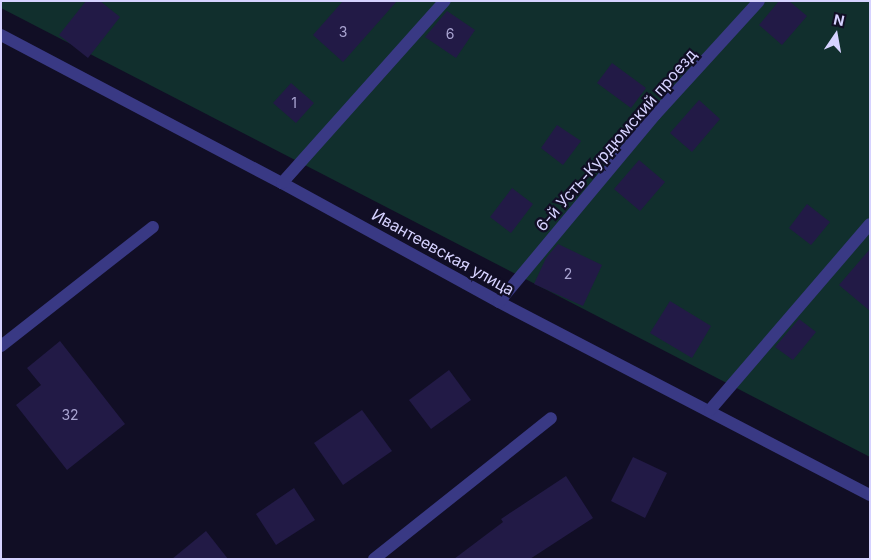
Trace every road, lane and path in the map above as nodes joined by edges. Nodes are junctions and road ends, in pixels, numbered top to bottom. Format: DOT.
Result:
graph roads {
  1 [pos="445,1"];
  2 [pos="759,1"];
  3 [pos="1,35"];
  4 [pos="282,183"];
  5 [pos="870,224"];
  6 [pos="153,227"];
  7 [pos="499,302"];
  8 [pos="1,346"];
  9 [pos="710,410"];
  10 [pos="552,418"];
  11 [pos="870,495"];
  12 [pos="374,559"];
  1 -- 4 [label="street"];
  2 -- 7 [label="street, 6-й Усть-Курдюмский проезд"];
  3 -- 4 [label="street, Ивантеевская улица"];
  4 -- 7 [label="street, Ивантеевская улица"];
  5 -- 9 [label="street"];
  6 -- 8 [label="street"];
  7 -- 9 [label="street, Ивантеевская улица"];
  9 -- 11 [label="street, Ивантеевская улица"];
  10 -- 12 [label="street"];
}
